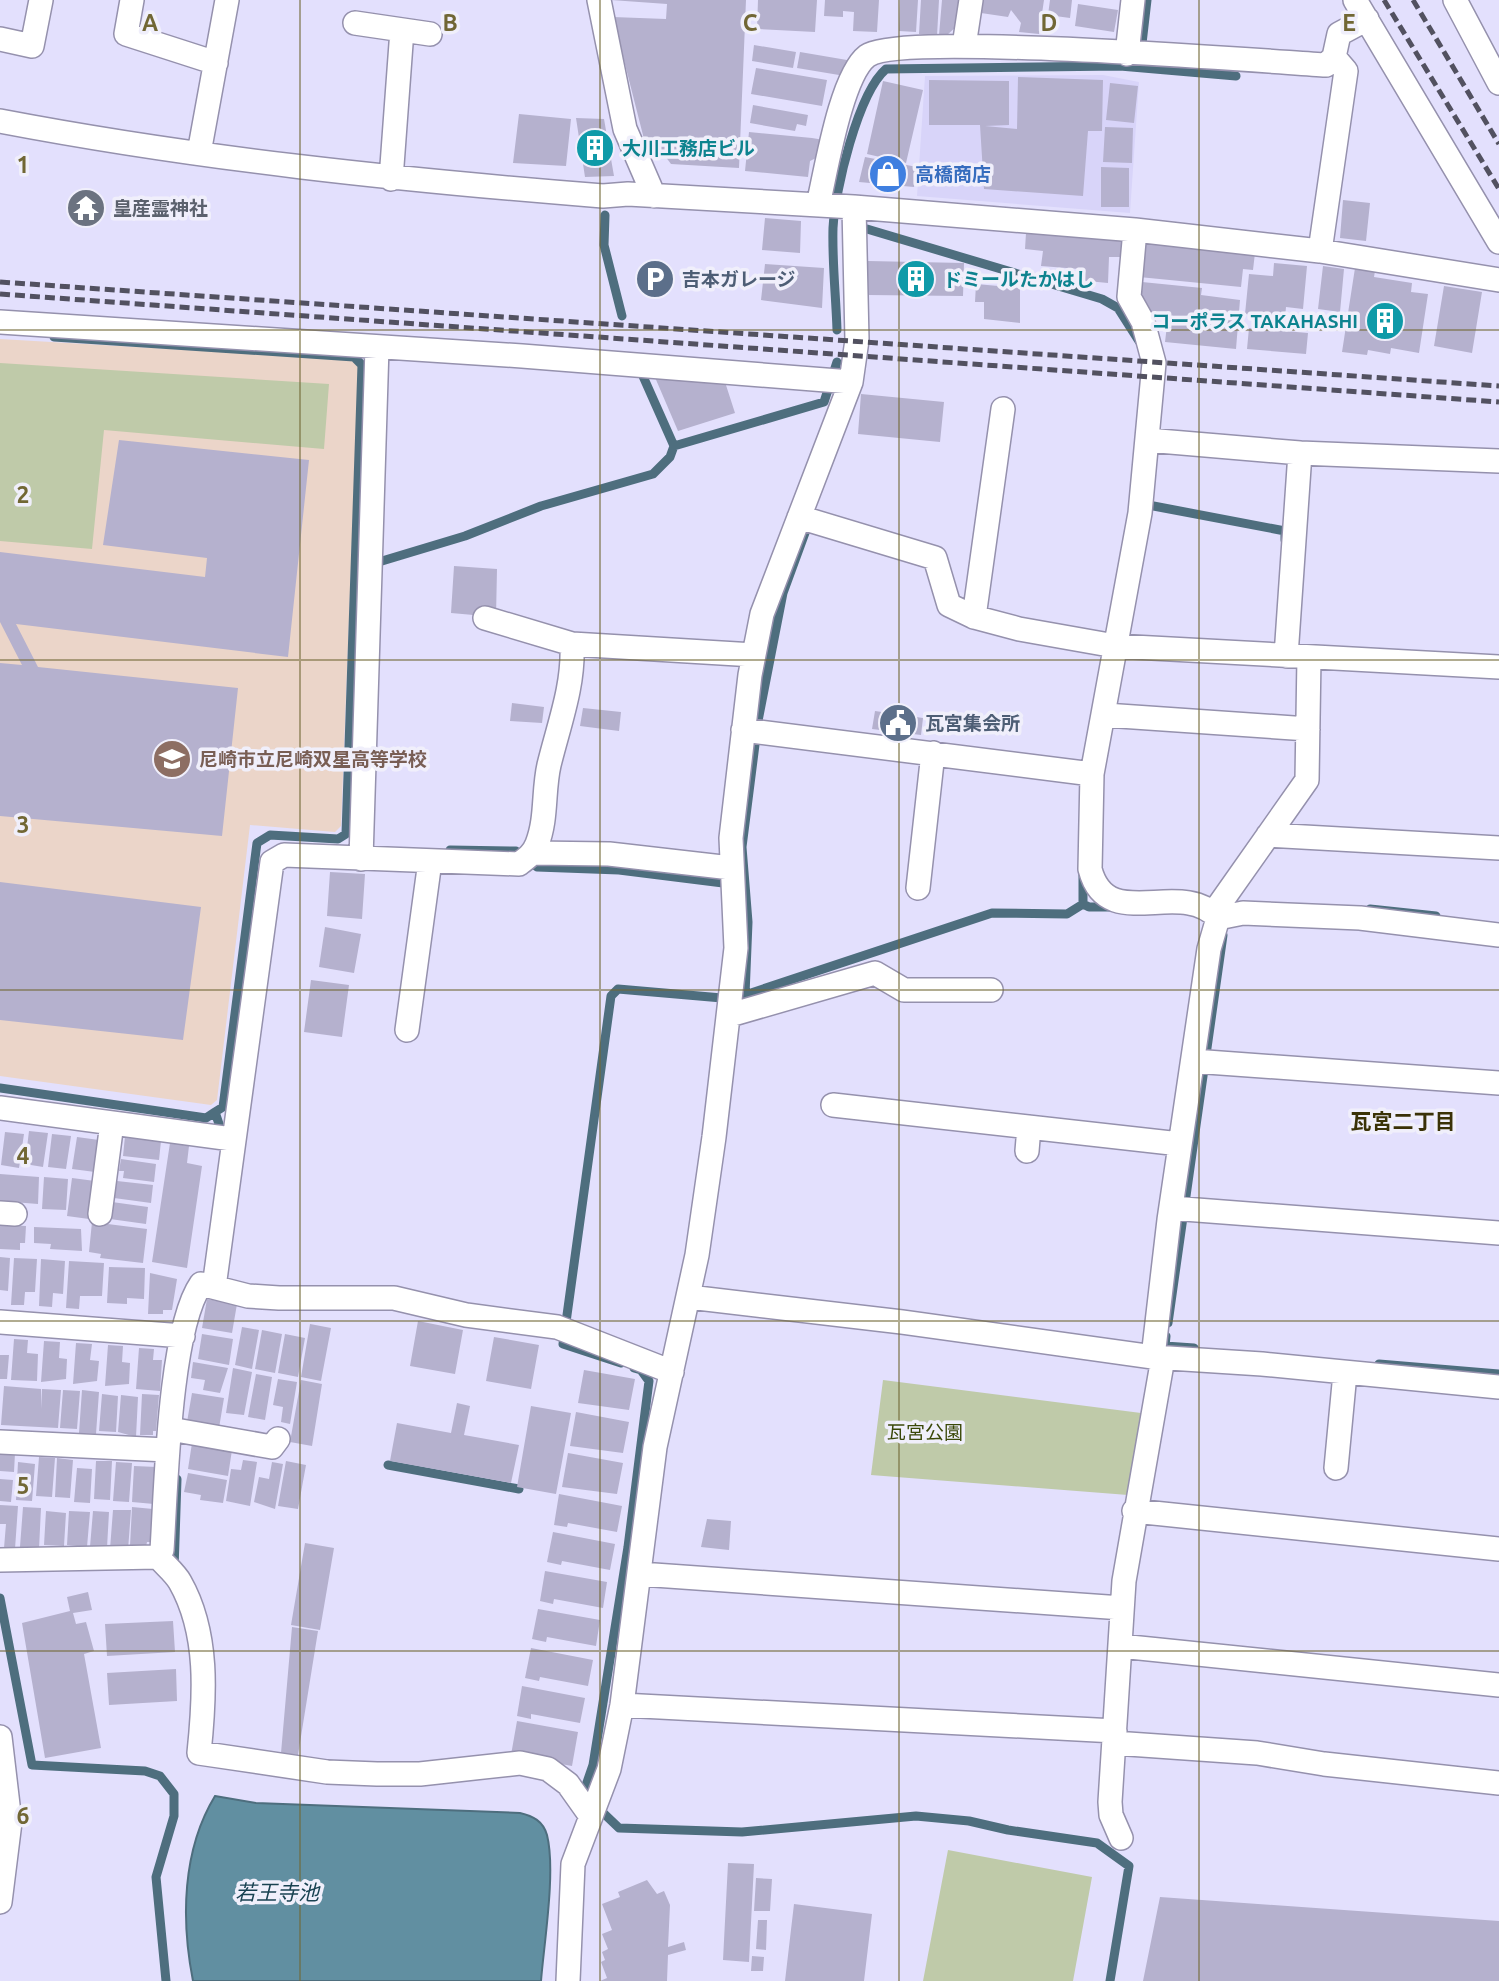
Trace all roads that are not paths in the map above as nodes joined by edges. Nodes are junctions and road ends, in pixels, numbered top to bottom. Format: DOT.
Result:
graph roads {
  1 [pos="41,0"];
  2 [pos="132,0"];
  3 [pos="227,0"];
  4 [pos="599,0"];
  5 [pos="971,0"];
  6 [pos="1133,0"];
  7 [pos="1455,0"];
  8 [pos="1361,9"];
  9 [pos="355,23"];
  10 [pos="402,30"];
  11 [pos="430,34"];
  12 [pos="0,39"];
  13 [pos="964,46"];
  14 [pos="1135,54"];
  15 [pos="1334,57"];
  16 [pos="216,63"];
  17 [pos="1499,83"];
  18 [pos="0,121"];
  19 [pos="199,153"];
  20 [pos="391,179"];
  21 [pos="654,196"];
  22 [pos="838,206"];
  23 [pos="1135,230"];
  24 [pos="1499,242"];
  25 [pos="1320,251"];
  26 [pos="1499,280"];
  27 [pos="0,322"];
  28 [pos="377,347"];
  29 [pos="851,382"];
  30 [pos="1003,409"];
  31 [pos="1147,440"];
  32 [pos="1300,453"];
  33 [pos="1499,461"];
  34 [pos="799,517"];
  35 [pos="974,617"];
  36 [pos="485,618"];
  37 [pos="572,644"];
  38 [pos="1115,646"];
  39 [pos="754,655"];
  40 [pos="1298,657"];
  41 [pos="1499,667"];
  42 [pos="1105,715"];
  43 [pos="1308,729"];
  44 [pos="744,730"];
  45 [pos="933,753"];
  46 [pos="1092,774"];
  47 [pos="1268,835"];
  48 [pos="1499,848"];
  49 [pos="533,853"];
  50 [pos="361,859"];
  51 [pos="430,861"];
  52 [pos="731,868"];
  53 [pos="918,888"];
  54 [pos="1218,918"];
  55 [pos="1499,935"];
  56 [pos="991,990"];
  57 [pos="730,1015"];
  58 [pos="407,1030"];
  59 [pos="1193,1060"];
  60 [pos="1499,1083"];
  61 [pos="833,1105"];
  62 [pos="0,1108"];
  63 [pos="112,1123"];
  64 [pos="1029,1127"];
  65 [pos="227,1139"];
  66 [pos="1180,1144"];
  67 [pos="1027,1150"];
  68 [pos="1171,1208"];
  69 [pos="100,1214"];
  70 [pos="1499,1233"];
  71 [pos="214,1287"];
  72 [pos="689,1297"];
  73 [pos="0,1322"];
  74 [pos="183,1336"];
  75 [pos="1158,1358"];
  76 [pos="672,1373"];
  77 [pos="1345,1373"];
  78 [pos="1499,1387"];
  79 [pos="278,1438"];
  80 [pos="169,1440"];
  81 [pos="0,1442"];
  82 [pos="1336,1468"];
  83 [pos="1134,1511"];
  84 [pos="1499,1549"];
  85 [pos="158,1557"];
  86 [pos="0,1560"];
  87 [pos="640,1574"];
  88 [pos="1122,1608"];
  89 [pos="1120,1646"];
  90 [pos="1499,1685"];
  91 [pos="622,1705"];
  92 [pos="0,1737"];
  93 [pos="1114,1737"];
  94 [pos="1499,1783"];
  95 [pos="590,1815"];
  96 [pos="1121,1838"];
  97 [pos="2,1868"];
  98 [pos="0,1902"];
  99 [pos="568,1981"];
  1 -- 12 [label="street"];
  2 -- 16 [label="street"];
  3 -- 16 [label="street"];
  4 -- 21 [label="street"];
  5 -- 13 [label="street"];
  6 -- 14 [label="street"];
  7 -- 17 [label="street"];
  8 -- 15 [label="street"];
  8 -- 24 [label="street"];
  9 -- 10 [label="street"];
  10 -- 11 [label="street"];
  10 -- 20 [label="street"];
  13 -- 14 [label="street"];
  13 -- 22 [label="street"];
  14 -- 15 [label="street"];
  15 -- 25 [label="street"];
  16 -- 19 [label="street"];
  18 -- 19 [label="street"];
  19 -- 20 [label="street"];
  20 -- 21 [label="street"];
  21 -- 22 [label="street"];
  22 -- 23 [label="street"];
  22 -- 29 [label="street"];
  23 -- 25 [label="street"];
  23 -- 31 [label="street"];
  25 -- 26 [label="street"];
  27 -- 28 [label="street"];
  28 -- 29 [label="street"];
  28 -- 50 [label="street"];
  29 -- 34 [label="street"];
  30 -- 35 [label="street"];
  31 -- 32 [label="street"];
  31 -- 38 [label="street"];
  32 -- 33 [label="street"];
  32 -- 40 [label="street"];
  34 -- 35 [label="street"];
  34 -- 39 [label="street"];
  35 -- 38 [label="street"];
  36 -- 37 [label="street"];
  37 -- 39 [label="street"];
  37 -- 49 [label="street"];
  38 -- 40 [label="street"];
  38 -- 42 [label="street"];
  39 -- 44 [label="street"];
  40 -- 41 [label="street"];
  40 -- 43 [label="street"];
  42 -- 43 [label="street"];
  42 -- 46 [label="street"];
  43 -- 47 [label="street"];
  44 -- 45 [label="street"];
  44 -- 52 [label="street"];
  45 -- 46 [label="street"];
  45 -- 53 [label="street"];
  46 -- 54 [label="street"];
  47 -- 48 [label="street"];
  47 -- 54 [label="street"];
  49 -- 51 [label="street"];
  49 -- 52 [label="street"];
  50 -- 51 [label="street"];
  50 -- 65 [label="street"];
  51 -- 58 [label="street"];
  52 -- 57 [label="street"];
  54 -- 55 [label="street"];
  54 -- 59 [label="street"];
  56 -- 57 [label="street"];
  57 -- 72 [label="street"];
  59 -- 60 [label="street"];
  59 -- 66 [label="street"];
  61 -- 64 [label="street"];
  62 -- 63 [label="street"];
  63 -- 65 [label="street"];
  63 -- 69 [label="street"];
  64 -- 66 [label="street"];
  64 -- 67 [label="street"];
  65 -- 71 [label="street"];
  66 -- 68 [label="street"];
  68 -- 70 [label="street"];
  68 -- 75 [label="street"];
  71 -- 74 [label="street"];
  71 -- 76 [label="street"];
  72 -- 75 [label="street"];
  72 -- 76 [label="street"];
  73 -- 74 [label="street"];
  74 -- 80 [label="street"];
  75 -- 77 [label="street"];
  75 -- 83 [label="street"];
  76 -- 87 [label="street"];
  77 -- 78 [label="street"];
  77 -- 82 [label="street"];
  79 -- 80 [label="street"];
  80 -- 81 [label="street"];
  80 -- 85 [label="street"];
  83 -- 84 [label="street"];
  83 -- 88 [label="street"];
  85 -- 86 [label="street"];
  85 -- 95 [label="street"];
  87 -- 88 [label="street"];
  87 -- 91 [label="street"];
  88 -- 89 [label="street"];
  89 -- 90 [label="street"];
  89 -- 93 [label="street"];
  91 -- 93 [label="street"];
  91 -- 95 [label="street"];
  92 -- 97 [label="street"];
  93 -- 94 [label="street"];
  93 -- 96 [label="street"];
  95 -- 99 [label="street"];
  97 -- 98 [label="street"];
}
